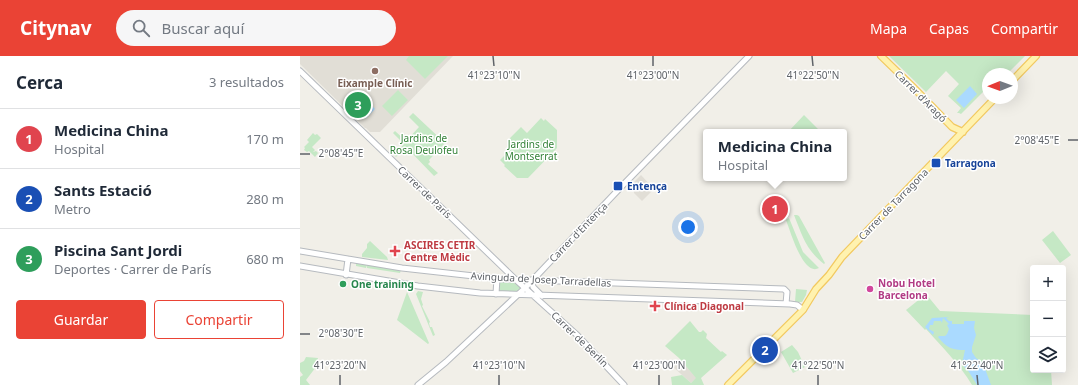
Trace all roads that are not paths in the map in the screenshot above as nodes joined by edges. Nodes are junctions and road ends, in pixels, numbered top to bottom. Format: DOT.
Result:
graph roads {
  1 [pos="749,56"];
  2 [pos="881,56"];
  3 [pos="1036,56"];
  4 [pos="300,71"];
  5 [pos="1018,75"];
  6 [pos="990,104"];
  7 [pos="952,127"];
  8 [pos="963,132"];
  9 [pos="954,141"];
  10 [pos="300,251"];
  11 [pos="348,259"];
  12 [pos="300,266"];
  13 [pos="346,275"];
  14 [pos="497,278"];
  15 [pos="516,280"];
  16 [pos="532,280"];
  17 [pos="525,288"];
  18 [pos="496,294"];
  19 [pos="504,294"];
  20 [pos="517,295"];
  21 [pos="533,296"];
  22 [pos="542,296"];
  23 [pos="510,302"];
  24 [pos="786,304"];
  25 [pos="803,310"];
  26 [pos="418,385"];
  27 [pos="624,385"];
  28 [pos="728,385"];
  1 -- 16 [label="main road, Carrer d'Entença"];
  2 -- 7 [label="main road, Carrer d'Aragó"];
  3 -- 5 [label="main road"];
  4 -- 15 [label="main road, Carrer de París"];
  6 -- 8 [label="main road, Carrer de Tarragona"];
  7 -- 8 [label="main road, Carrer d'Aragó"];
  7 -- 9 [label="main road"];
  8 -- 9 [label="main road, Carrer de Tarragona"];
  9 -- 25 [label="main road, Carrer de Tarragona"];
  10 -- 11 [label="main road, Avinguda de Josep Tarradellas"];
  11 -- 13 [label="main road"];
  11 -- 14 [label="main road, Avinguda de Josep Tarradellas"];
  12 -- 13 [label="main road, Avinguda de Josep Tarradellas"];
  13 -- 18 [label="main road, Avinguda de Josep Tarradellas"];
  14 -- 15 [label="main road, Avinguda de Josep Tarradellas"];
  14 -- 18 [label="main road"];
  15 -- 16 [label="main road, Avinguda de Josep Tarradellas"];
  15 -- 17 [label="main road"];
  16 -- 17 [label="main road, Carrer d'Entença"];
  16 -- 22 [label="main road"];
  16 -- 24 [label="main road, Avinguda de Josep Tarradellas"];
  17 -- 20 [label="main road, Carrer d'Entença"];
  17 -- 21 [label="main road, Avinguda de Josep Tarradellas"];
  18 -- 19 [label="main road, Avinguda de Josep Tarradellas"];
  19 -- 20 [label="main road, Avinguda de Josep Tarradellas"];
  19 -- 23 [label="main road"];
  20 -- 21 [label="main road, Avinguda de Josep Tarradellas"];
  20 -- 23 [label="main road, Carrer d'Entença"];
  21 -- 22 [label="main road, Avinguda de Josep Tarradellas"];
  21 -- 27 [label="main road, Carrer de Berlín"];
  22 -- 24 [label="main road, Avinguda de Josep Tarradellas"];
  23 -- 26 [label="main road, Carrer d'Entença"];
  24 -- 25 [label="main road, Avinguda de Josep Tarradellas"];
  25 -- 28 [label="main road, Carrer de Tarragona"];
}
